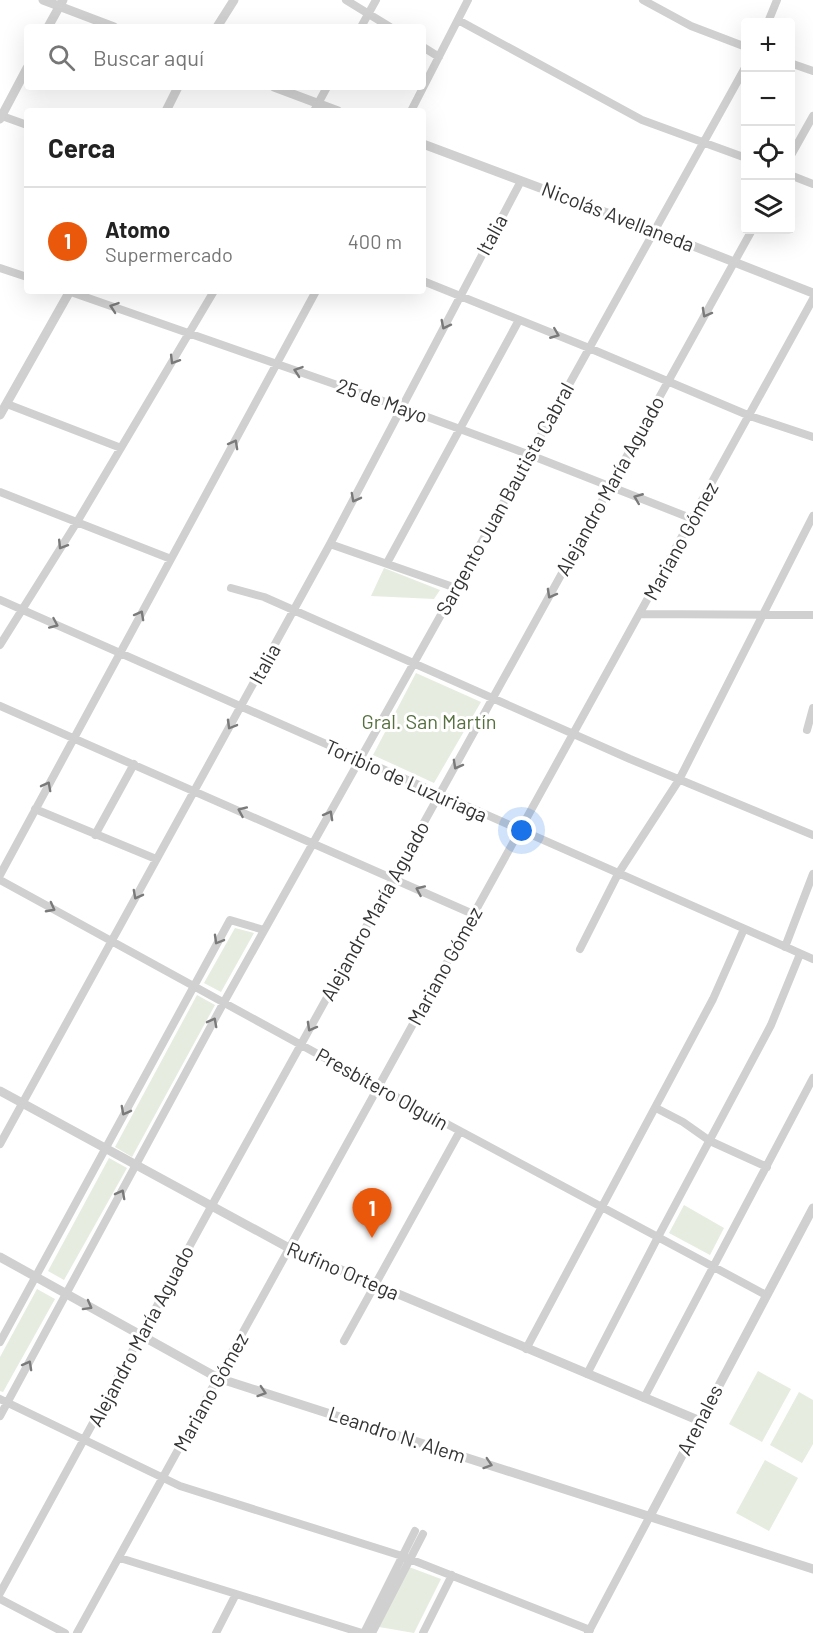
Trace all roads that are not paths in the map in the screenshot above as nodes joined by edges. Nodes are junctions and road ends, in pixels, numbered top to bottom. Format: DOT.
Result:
graph roads {
  1 [pos="43,0"];
  2 [pos="234,0"];
  3 [pos="346,0"];
  4 [pos="376,0"];
  5 [pos="468,0"];
  6 [pos="643,0"];
  7 [pos="777,0"];
  8 [pos="61,3"];
  9 [pos="368,14"];
  10 [pos="770,18"];
  11 [pos="458,20"];
  12 [pos="50,24"];
  13 [pos="107,24"];
  14 [pos="218,24"];
  15 [pos="363,24"];
  16 [pos="385,24"];
  17 [pos="741,44"];
  18 [pos="426,49"];
  19 [pos="439,57"];
  20 [pos="795,65"];
  21 [pos="813,71"];
  22 [pos="743,72"];
  23 [pos="24,74"];
  24 [pos="426,82"];
  25 [pos="176,90"];
  26 [pos="280,90"];
  27 [pos="325,90"];
  28 [pos="422,90"];
  29 [pos="316,107"];
  30 [pos="168,108"];
  31 [pos="413,108"];
  32 [pos="813,116"];
  33 [pos="1,117"];
  34 [pos="24,124"];
  35 [pos="704,141"];
  36 [pos="426,145"];
  37 [pos="795,148"];
  38 [pos="741,156"];
  39 [pos="795,177"];
  40 [pos="521,181"];
  41 [pos="813,184"];
  42 [pos="655,231"];
  43 [pos="750,234"];
  44 [pos="734,262"];
  45 [pos="0,268"];
  46 [pos="24,276"];
  47 [pos="426,282"];
  48 [pos="813,293"];
  49 [pos="67,294"];
  50 [pos="78,294"];
  51 [pos="212,294"];
  52 [pos="314,294"];
  53 [pos="460,297"];
  54 [pos="813,299"];
  55 [pos="519,320"];
  56 [pos="189,333"];
  57 [pos="589,348"];
  58 [pos="278,364"];
  59 [pos="667,382"];
  60 [pos="7,404"];
  61 [pos="403,408"];
  62 [pos="0,415"];
  63 [pos="750,416"];
  64 [pos="460,429"];
  65 [pos="813,437"];
  66 [pos="121,448"];
  67 [pos="530,455"];
  68 [pos="610,487"];
  69 [pos="0,492"];
  70 [pos="813,516"];
  71 [pos="693,519"];
  72 [pos="77,522"];
  73 [pos="330,544"];
  74 [pos="171,559"];
  75 [pos="387,564"];
  76 [pos="231,588"];
  77 [pos="456,588"];
  78 [pos="0,600"];
  79 [pos="22,610"];
  80 [pos="294,610"];
  81 [pos="640,614"];
  82 [pos="761,615"];
  83 [pos="813,615"];
  84 [pos="0,645"];
  85 [pos="119,653"];
  86 [pos="414,663"];
  87 [pos="493,699"];
  88 [pos="0,706"];
  89 [pos="241,707"];
  90 [pos="813,708"];
  91 [pos="807,730"];
  92 [pos="573,734"];
  93 [pos="73,737"];
  94 [pos="359,760"];
  95 [pos="134,764"];
  96 [pos="678,780"];
  97 [pos="194,790"];
  98 [pos="440,796"];
  99 [pos="35,809"];
  100 [pos="520,831"];
  101 [pos="95,835"];
  102 [pos="813,835"];
  103 [pos="313,843"];
  104 [pos="156,860"];
  105 [pos="618,874"];
  106 [pos="813,874"];
  107 [pos="0,878"];
  108 [pos="394,879"];
  109 [pos="473,914"];
  110 [pos="264,930"];
  111 [pos="744,930"];
  112 [pos="112,941"];
  113 [pos="785,947"];
  114 [pos="580,949"];
  115 [pos="800,954"];
  116 [pos="813,959"];
  117 [pos="193,985"];
  118 [pos="224,1002"];
  119 [pos="301,1044"];
  120 [pos="813,1078"];
  121 [pos="378,1087"];
  122 [pos="0,1091"];
  123 [pos="22,1103"];
  124 [pos="656,1108"];
  125 [pos="460,1131"];
  126 [pos="710,1141"];
  127 [pos="0,1144"];
  128 [pos="105,1149"];
  129 [pos="136,1166"];
  130 [pos="767,1167"];
  131 [pos="211,1207"];
  132 [pos="603,1208"];
  133 [pos="813,1208"];
  134 [pos="658,1237"];
  135 [pos="289,1248"];
  136 [pos="0,1257"];
  137 [pos="712,1267"];
  138 [pos="35,1277"];
  139 [pos="374,1284"];
  140 [pos="67,1294"];
  141 [pos="766,1294"];
  142 [pos="141,1336"];
  143 [pos="344,1341"];
  144 [pos="0,1342"];
  145 [pos="526,1349"];
  146 [pos="587,1374"];
  147 [pos="218,1378"];
  148 [pos="644,1398"];
  149 [pos="4,1400"];
  150 [pos="0,1416"];
  151 [pos="700,1420"];
  152 [pos="84,1441"];
  153 [pos="163,1480"];
  154 [pos="650,1516"];
  155 [pos="419,1533"];
  156 [pos="120,1558"];
  157 [pos="406,1558"];
  158 [pos="813,1569"];
  159 [pos="452,1575"];
  160 [pos="0,1593"];
  161 [pos="236,1594"];
  162 [pos="0,1599"];
  163 [pos="589,1631"];
  164 [pos="65,1633"];
  165 [pos="77,1633"];
  166 [pos="216,1633"];
  167 [pos="363,1633"];
  168 [pos="372,1633"];
  169 [pos="423,1633"];
  1 -- 8 [label="street"];
  2 -- 14 [label="street"];
  3 -- 9 [label="street"];
  4 -- 9 [label="street"];
  5 -- 11 [label="street"];
  6 -- 17 [label="street"];
  7 -- 10 [label="street"];
  8 -- 12 [label="street"];
  8 -- 13 [label="street"];
  9 -- 15 [label="street"];
  9 -- 16 [label="street"];
  11 -- 19 [label="street"];
  11 -- 35 [label="street"];
  18 -- 19 [label="street"];
  19 -- 24 [label="street"];
  20 -- 21 [label="street"];
  22 -- 35 [label="street, Sargento Juan Bautista Cabral"];
  23 -- 33 [label="street"];
  25 -- 30 [label="street"];
  26 -- 29 [label="street"];
  27 -- 29 [label="street"];
  28 -- 31 [label="street"];
  32 -- 37 [label="street"];
  33 -- 34 [label="street"];
  35 -- 38 [label="street"];
  35 -- 42 [label="street, Sargento Juan Bautista Cabral"];
  36 -- 40 [label="street, Nicolás Avellaneda"];
  39 -- 41 [label="street"];
  40 -- 42 [label="street, Nicolás Avellaneda"];
  40 -- 53 [label="street, Italia"];
  42 -- 44 [label="street, Nicolás Avellaneda"];
  42 -- 57 [label="street, Sargento Juan Bautista Cabral"];
  43 -- 44 [label="street, Alejandro María Aguado"];
  44 -- 48 [label="street, Nicolás Avellaneda"];
  44 -- 59 [label="street, Alejandro María Aguado, one-way"];
  45 -- 46 [label="street"];
  47 -- 53 [label="street"];
  49 -- 60 [label="street"];
  56 -- 50 [label="street, 25 de Mayo, one-way"];
  51 -- 56 [label="street"];
  52 -- 58 [label="street"];
  53 -- 55 [label="street"];
  53 -- 61 [label="street, Italia, one-way"];
  54 -- 63 [label="street, Mariano Gómez"];
  55 -- 57 [label="street, one-way"];
  55 -- 64 [label="street"];
  56 -- 58 [label="street, 25 de Mayo"];
  56 -- 66 [label="street, one-way"];
  57 -- 59 [label="street"];
  57 -- 67 [label="street, Sargento Juan Bautista Cabral"];
  61 -- 58 [label="street, 25 de Mayo, one-way"];
  74 -- 58 [label="street, one-way"];
  59 -- 63 [label="street"];
  59 -- 68 [label="street, Alejandro María Aguado"];
  60 -- 62 [label="street"];
  60 -- 66 [label="street"];
  61 -- 64 [label="street, 25 de Mayo"];
  61 -- 73 [label="street, Italia, one-way"];
  63 -- 65 [label="street"];
  63 -- 71 [label="street, Mariano Gómez"];
  64 -- 67 [label="street, 25 de Mayo"];
  64 -- 75 [label="street"];
  66 -- 72 [label="street"];
  67 -- 68 [label="street, 25 de Mayo"];
  67 -- 77 [label="street, Sargento Juan Bautista Cabral"];
  71 -- 68 [label="street, 25 de Mayo, one-way"];
  68 -- 87 [label="street, Alejandro María Aguado, one-way"];
  69 -- 72 [label="street"];
  70 -- 82 [label="street"];
  71 -- 81 [label="street, Mariano Gómez"];
  72 -- 74 [label="street"];
  72 -- 79 [label="street, one-way"];
  73 -- 75 [label="street"];
  73 -- 80 [label="street, Italia"];
  85 -- 74 [label="street, one-way"];
  75 -- 77 [label="street"];
  76 -- 80 [label="street"];
  77 -- 86 [label="street, Sargento Juan Bautista Cabral"];
  78 -- 79 [label="street, Toribio de Luzuriaga"];
  79 -- 84 [label="street"];
  79 -- 85 [label="street, Toribio de Luzuriaga, one-way"];
  80 -- 86 [label="street"];
  80 -- 89 [label="street, Italia"];
  81 -- 82 [label="street"];
  81 -- 92 [label="street, Mariano Gómez"];
  82 -- 83 [label="street"];
  82 -- 96 [label="street"];
  85 -- 89 [label="street, Toribio de Luzuriaga"];
  85 -- 93 [label="street"];
  86 -- 87 [label="street"];
  86 -- 94 [label="street, Sargento Juan Bautista Cabral"];
  87 -- 92 [label="street"];
  87 -- 98 [label="street, Alejandro María Aguado, one-way"];
  88 -- 93 [label="street"];
  89 -- 94 [label="street, Toribio de Luzuriaga"];
  89 -- 97 [label="street, Italia, one-way"];
  90 -- 91 [label="street"];
  92 -- 96 [label="street"];
  92 -- 100 [label="street, Mariano Gómez"];
  93 -- 95 [label="street"];
  99 -- 93 [label="street, one-way"];
  94 -- 98 [label="street, Toribio de Luzuriaga"];
  103 -- 94 [label="street, Sargento Juan Bautista Cabral, one-way"];
  95 -- 97 [label="street"];
  95 -- 101 [label="street"];
  96 -- 102 [label="street"];
  96 -- 105 [label="street"];
  103 -- 97 [label="street, one-way"];
  97 -- 104 [label="street, Italia"];
  98 -- 100 [label="street, Toribio de Luzuriaga"];
  98 -- 108 [label="street, Alejandro María Aguado"];
  99 -- 101 [label="street"];
  99 -- 107 [label="street"];
  100 -- 105 [label="street, Toribio de Luzuriaga"];
  100 -- 109 [label="street, Mariano Gómez"];
  101 -- 104 [label="street"];
  103 -- 108 [label="street"];
  103 -- 110 [label="street, Sargento Juan Bautista Cabral"];
  104 -- 112 [label="street, Italia, one-way"];
  105 -- 111 [label="street, Toribio de Luzuriaga"];
  105 -- 114 [label="street"];
  106 -- 113 [label="street"];
  107 -- 112 [label="street, Presbítero Olguín, one-way"];
  109 -- 108 [label="street, one-way"];
  108 -- 119 [label="street, Alejandro María Aguado, one-way"];
  109 -- 121 [label="street, Mariano Gómez"];
  110 -- 117 [label="street, one-way"];
  110 -- 118 [label="street, Sargento Juan Bautista Cabral"];
  111 -- 113 [label="street, Toribio de Luzuriaga"];
  111 -- 124 [label="street"];
  112 -- 117 [label="street, Presbítero Olguín"];
  112 -- 123 [label="street, Italia"];
  113 -- 115 [label="street, Toribio de Luzuriaga"];
  115 -- 116 [label="street, Toribio de Luzuriaga"];
  115 -- 126 [label="street"];
  117 -- 118 [label="street, Presbítero Olguín"];
  117 -- 128 [label="street, one-way"];
  118 -- 119 [label="street, Presbítero Olguín"];
  129 -- 118 [label="street, Sargento Juan Bautista Cabral, one-way"];
  119 -- 121 [label="street, Presbítero Olguín"];
  119 -- 131 [label="street, Alejandro María Aguado"];
  120 -- 130 [label="street"];
  121 -- 125 [label="street, Presbítero Olguín"];
  121 -- 135 [label="street, Mariano Gómez"];
  122 -- 123 [label="street, Rufino Ortega"];
  123 -- 127 [label="street, Italia"];
  123 -- 128 [label="street, Rufino Ortega"];
  124 -- 126 [label="street"];
  124 -- 132 [label="street"];
  125 -- 132 [label="street, Presbítero Olguín"];
  125 -- 139 [label="street"];
  126 -- 130 [label="street"];
  126 -- 134 [label="street"];
  128 -- 129 [label="street, Rufino Ortega"];
  128 -- 138 [label="street"];
  129 -- 131 [label="street, Rufino Ortega"];
  140 -- 129 [label="street, Sargento Juan Bautista Cabral, one-way"];
  130 -- 137 [label="street"];
  131 -- 135 [label="street, Rufino Ortega"];
  131 -- 142 [label="street, Alejandro María Aguado"];
  132 -- 134 [label="street, Presbítero Olguín"];
  132 -- 145 [label="street"];
  133 -- 141 [label="street, Arenales"];
  134 -- 137 [label="street, Presbítero Olguín"];
  134 -- 146 [label="street"];
  135 -- 139 [label="street, Rufino Ortega"];
  135 -- 147 [label="street, Mariano Gómez"];
  136 -- 138 [label="street, Leandro N. Alem"];
  137 -- 141 [label="street, Presbítero Olguín"];
  137 -- 148 [label="street"];
  138 -- 140 [label="street, Leandro N. Alem"];
  138 -- 144 [label="street"];
  139 -- 143 [label="street"];
  139 -- 145 [label="street, Rufino Ortega"];
  140 -- 142 [label="street, Leandro N. Alem, one-way"];
  149 -- 140 [label="street, Sargento Juan Bautista Cabral, one-way"];
  141 -- 151 [label="street, Arenales"];
  142 -- 147 [label="street, Leandro N. Alem"];
  142 -- 152 [label="street, Alejandro María Aguado"];
  145 -- 146 [label="street, Rufino Ortega"];
  146 -- 148 [label="street, Rufino Ortega"];
  147 -- 153 [label="street, Mariano Gómez"];
  147 -- 154 [label="street, Leandro N. Alem, one-way"];
  148 -- 151 [label="street, Rufino Ortega"];
  149 -- 150 [label="street, Sargento Juan Bautista Cabral"];
  149 -- 152 [label="street"];
  151 -- 154 [label="street, Arenales"];
  152 -- 153 [label="street"];
  152 -- 160 [label="street, Alejandro María Aguado"];
  153 -- 156 [label="street, Mariano Gómez"];
  153 -- 157 [label="street"];
  154 -- 158 [label="street, Leandro N. Alem"];
  154 -- 163 [label="street, Arenales"];
  155 -- 157 [label="street"];
  156 -- 161 [label="street"];
  156 -- 165 [label="street, Mariano Gómez"];
  157 -- 159 [label="street"];
  157 -- 167 [label="street"];
  157 -- 168 [label="street"];
  159 -- 163 [label="street"];
  159 -- 169 [label="street"];
  161 -- 166 [label="street"];
  161 -- 167 [label="street"];
  162 -- 164 [label="street"];
}
